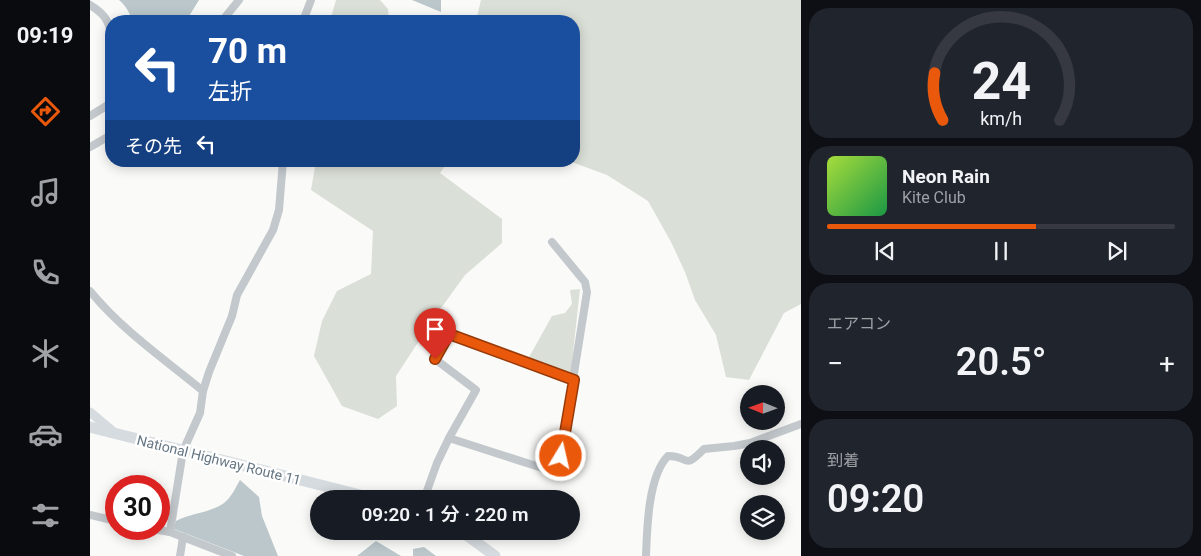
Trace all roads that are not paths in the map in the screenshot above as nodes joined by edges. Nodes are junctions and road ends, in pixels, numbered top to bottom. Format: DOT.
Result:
graph roads {
  1 [pos="238,0"];
  2 [pos="311,0"];
  3 [pos="90,5"];
  4 [pos="227,15"];
  5 [pos="305,15"];
  6 [pos="105,16"];
  7 [pos="105,107"];
  8 [pos="90,116"];
  9 [pos="105,138"];
  10 [pos="90,147"];
  11 [pos="283,167"];
  12 [pos="552,242"];
  13 [pos="90,291"];
  14 [pos="574,380"];
  15 [pos="203,391"];
  16 [pos="90,412"];
  17 [pos="801,424"];
  18 [pos="90,427"];
  19 [pos="118,434"];
  20 [pos="449,438"];
  21 [pos="183,451"];
  22 [pos="340,490"];
  23 [pos="427,490"];
  24 [pos="90,515"];
  25 [pos="105,518"];
  26 [pos="170,532"];
  27 [pos="183,537"];
  28 [pos="473,540"];
  29 [pos="180,556"];
  30 [pos="232,556"];
  31 [pos="495,556"];
  32 [pos="646,556"];
  1 -- 4 [label="street"];
  2 -- 5 [label="street"];
  3 -- 6 [label="street"];
  7 -- 8 [label="street"];
  9 -- 10 [label="street"];
  11 -- 15 [label="street"];
  12 -- 14 [label="street"];
  13 -- 15 [label="street"];
  14 -- 20 [label="street"];
  14 -- 20 [label="street"];
  15 -- 21 [label="street"];
  16 -- 19 [label="main road"];
  17 -- 32 [label="street"];
  18 -- 19 [label="highway, National Highway Route 11"];
  19 -- 21 [label="highway, National Highway Route 11"];
  20 -- 23 [label="street"];
  21 -- 22 [label="highway, National Highway Route 11"];
  21 -- 26 [label="street"];
  24 -- 25 [label="street"];
  26 -- 27 [label="street"];
  27 -- 29 [label="street"];
  27 -- 30 [label="street"];
  28 -- 31 [label="highway"];
}
